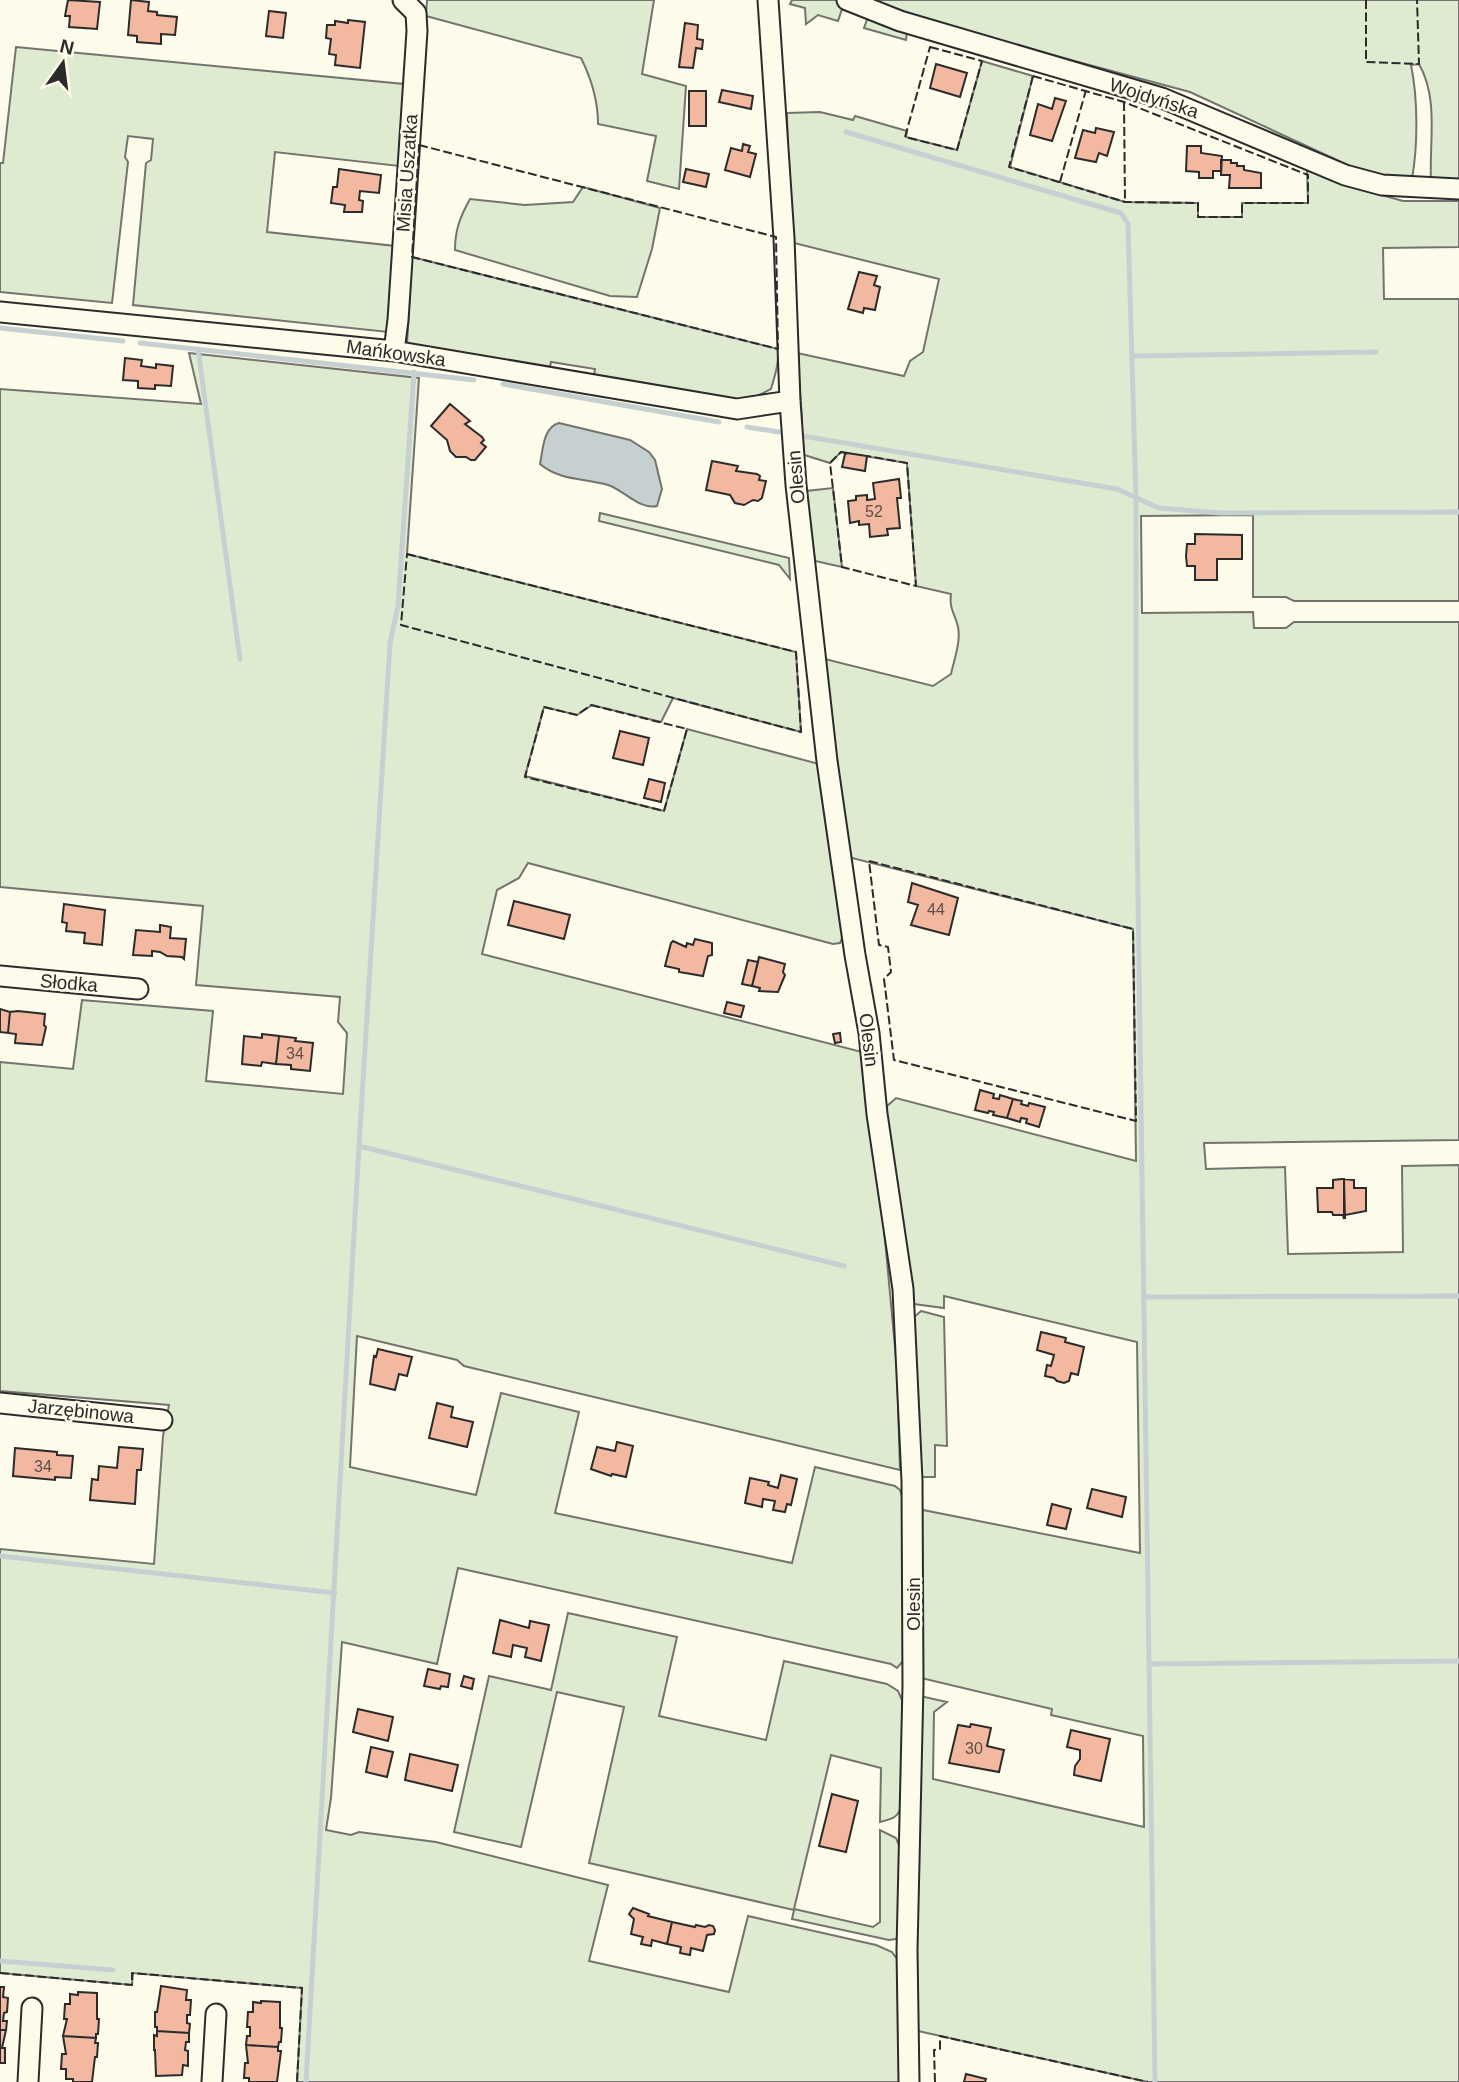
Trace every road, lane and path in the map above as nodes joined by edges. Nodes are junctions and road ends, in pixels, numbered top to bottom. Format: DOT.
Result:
graph roads {
  1 [pos="403,0"];
  2 [pos="768,0"];
  3 [pos="847,0"];
  4 [pos="1459,189"];
  5 [pos="0,312"];
  6 [pos="394,351"];
  7 [pos="790,401"];
  8 [pos="0,976"];
  9 [pos="138,989"];
  10 [pos="0,1403"];
  11 [pos="162,1420"];
  12 [pos="33,2008"];
  13 [pos="216,2014"];
  14 [pos="28,2082"];
  15 [pos="212,2082"];
  16 [pos="909,2082"];
  1 -- 6 [label="street, Misia Uszatka"];
  2 -- 7 [label="street, Olesin"];
  3 -- 4 [label="street, Wojdyńska"];
  5 -- 6 [label="street, Mańkowska"];
  6 -- 7 [label="street, Mańkowska"];
  7 -- 16 [label="street, Olesin"];
  8 -- 9 [label="street, Słodka"];
  10 -- 11 [label="street, Jarzębinowa"];
  12 -- 14 [label="street"];
  13 -- 15 [label="street"];
}
